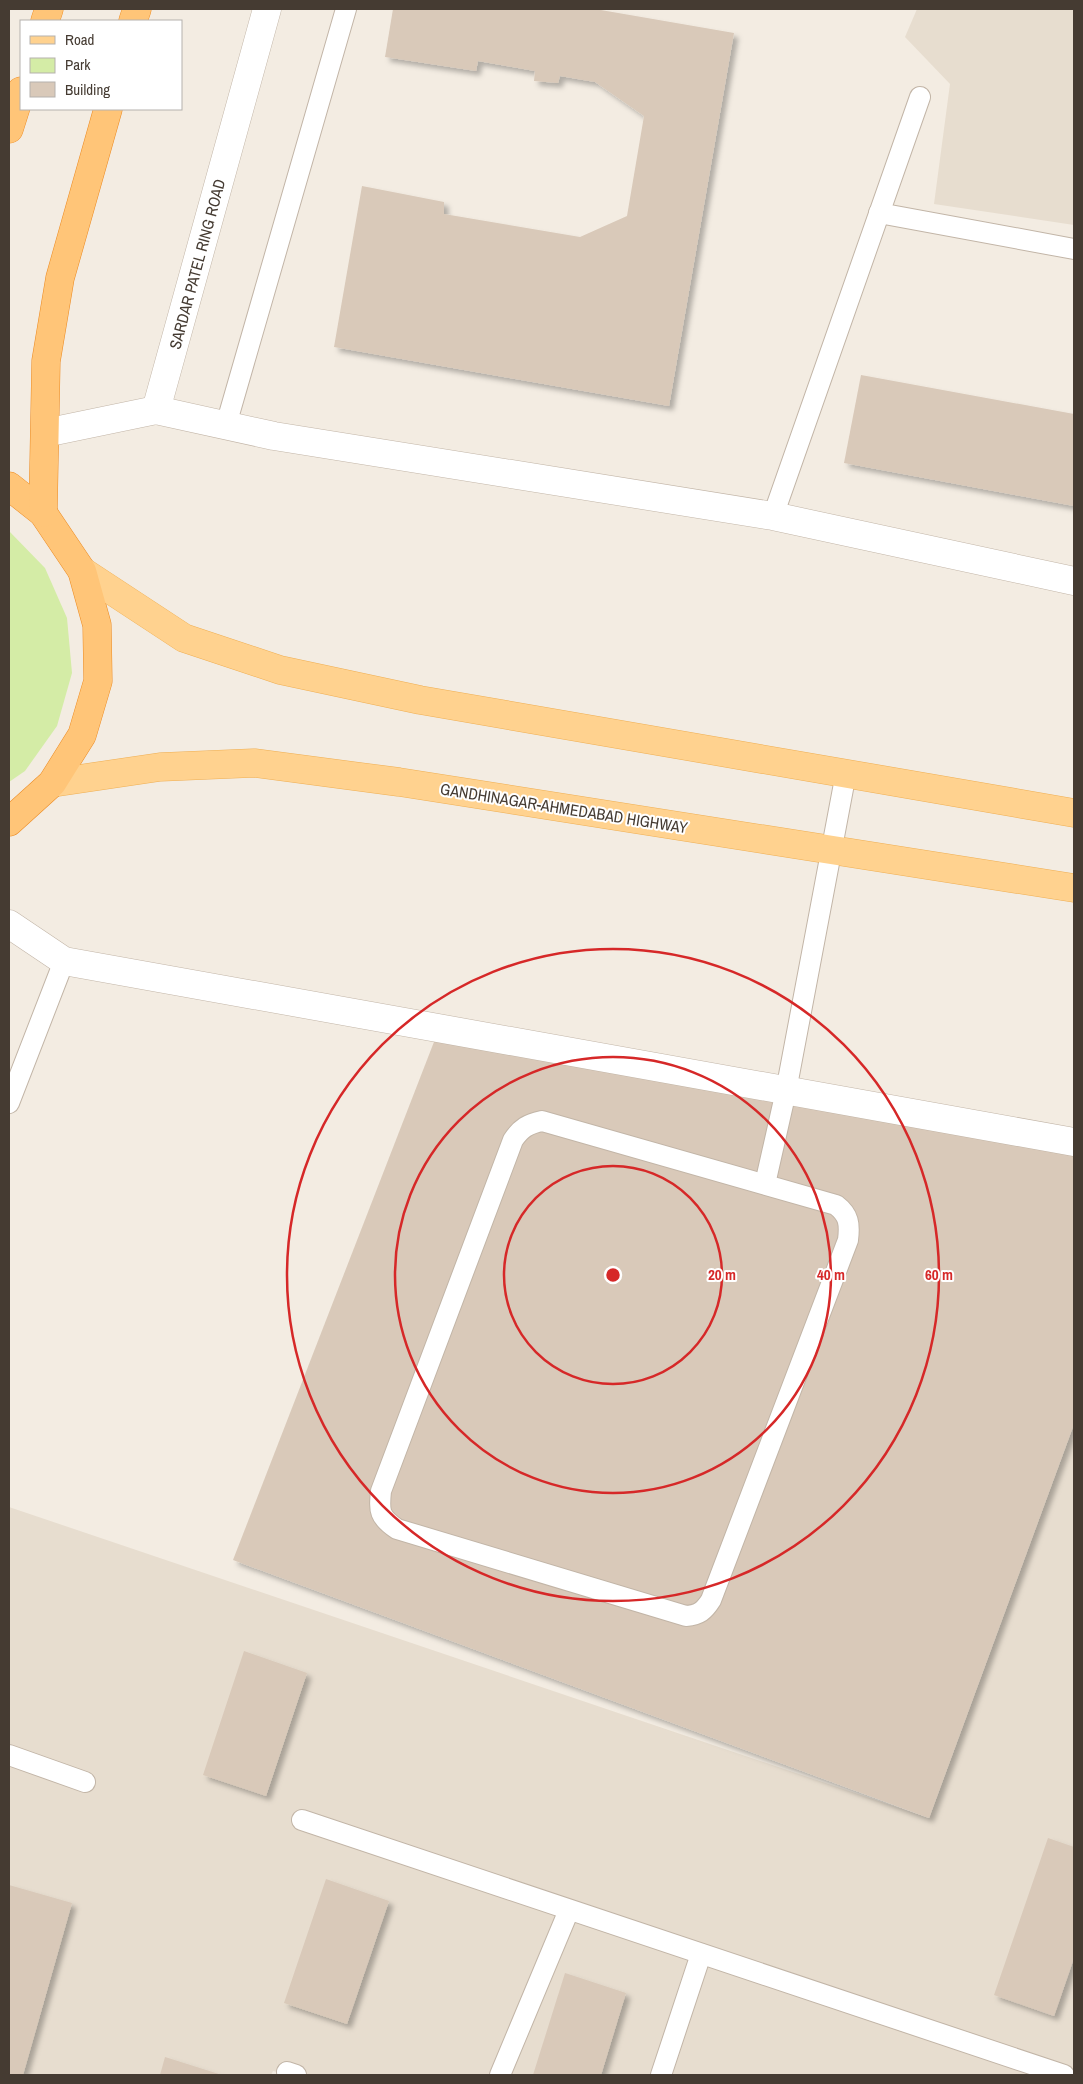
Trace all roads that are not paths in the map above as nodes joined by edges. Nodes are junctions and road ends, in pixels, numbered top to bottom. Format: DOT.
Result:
graph roads {
  1 [pos="267,9"];
  2 [pos="346,9"];
  3 [pos="20,94"];
  4 [pos="920,97"];
  5 [pos="108,110"];
  6 [pos="9,129"];
  7 [pos="879,213"];
  8 [pos="1074,249"];
  9 [pos="156,410"];
  10 [pos="226,425"];
  11 [pos="45,433"];
  12 [pos="9,486"];
  13 [pos="43,513"];
  14 [pos="773,516"];
  15 [pos="82,571"];
  16 [pos="1074,582"];
  17 [pos="846,773"];
  18 [pos="52,783"];
  19 [pos="1074,813"];
  20 [pos="9,822"];
  21 [pos="833,850"];
  22 [pos="1074,888"];
  23 [pos="9,924"];
  24 [pos="64,961"];
  25 [pos="786,1091"];
  26 [pos="9,1102"];
  27 [pos="1074,1142"];
  28 [pos="765,1184"];
  29 [pos="9,1755"];
  30 [pos="86,1782"];
  31 [pos="302,1820"];
  32 [pos="569,1910"];
  33 [pos="701,1954"];
  34 [pos="500,2075"];
  35 [pos="661,2075"];
  36 [pos="1064,2075"];
  1 -- 9 [label="street, SARDAR PATEL RING ROAD"];
  2 -- 10 [label="lane"];
  3 -- 6 [label="highway"];
  4 -- 7 [label="lane"];
  5 -- 11 [label="highway"];
  7 -- 8 [label="lane"];
  7 -- 14 [label="lane"];
  9 -- 10 [label="street"];
  9 -- 11 [label="street"];
  10 -- 14 [label="street"];
  11 -- 13 [label="highway"];
  12 -- 13 [label="highway"];
  13 -- 15 [label="highway"];
  14 -- 16 [label="street"];
  15 -- 17 [label="main road"];
  15 -- 18 [label="highway"];
  17 -- 19 [label="main road"];
  17 -- 21 [label="lane"];
  18 -- 20 [label="highway"];
  18 -- 21 [label="main road, GANDHINAGAR-AHMEDABAD HIGHWAY"];
  21 -- 22 [label="main road, GANDHINAGAR-AHMEDABAD HIGHWAY"];
  21 -- 25 [label="lane"];
  23 -- 24 [label="street"];
  24 -- 25 [label="street"];
  24 -- 26 [label="lane"];
  25 -- 27 [label="street"];
  25 -- 28 [label="lane"];
  28 -- 28 [label="lane"];
  29 -- 30 [label="lane"];
  31 -- 32 [label="lane"];
  32 -- 33 [label="lane"];
  32 -- 34 [label="lane"];
  33 -- 35 [label="lane"];
  33 -- 36 [label="lane"];
}
